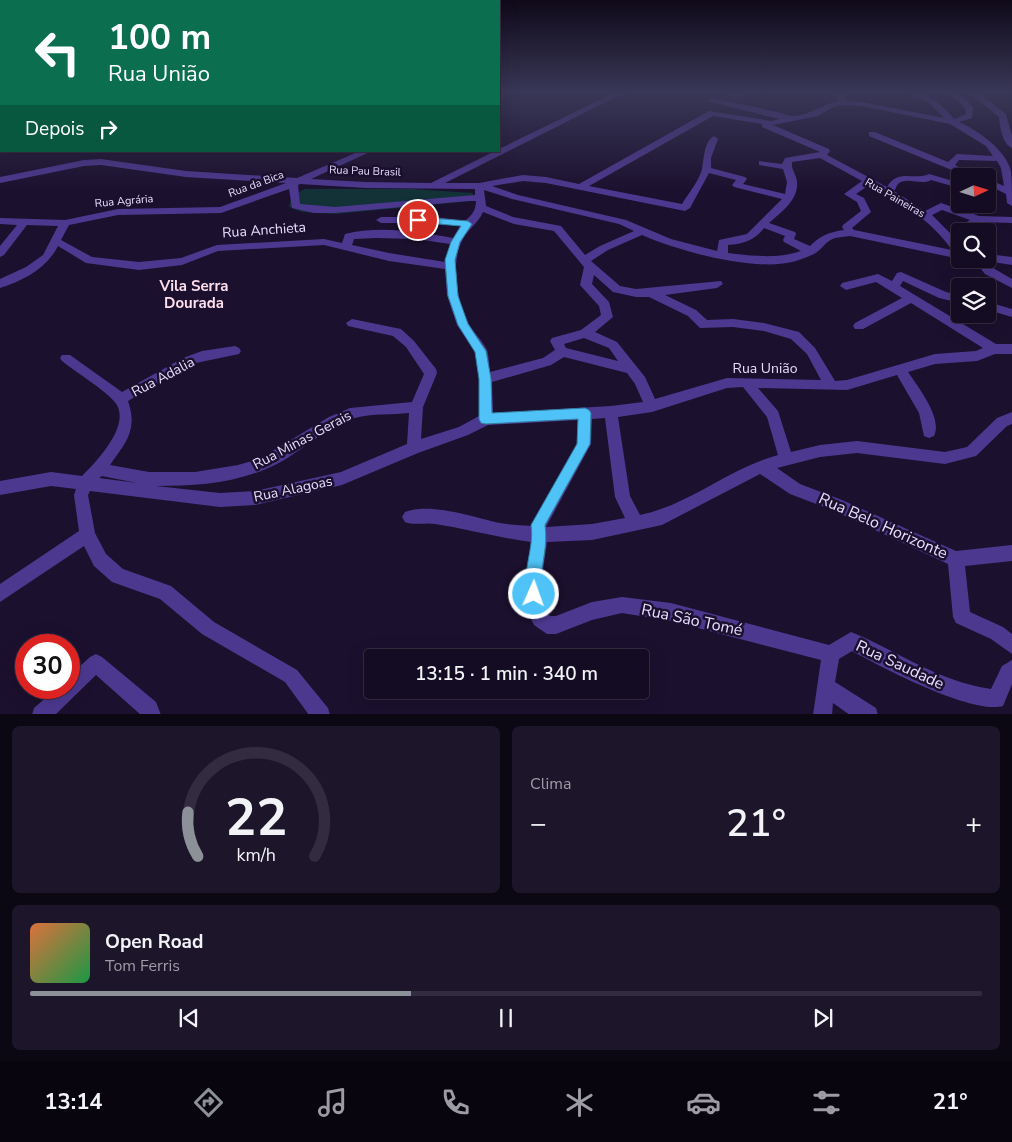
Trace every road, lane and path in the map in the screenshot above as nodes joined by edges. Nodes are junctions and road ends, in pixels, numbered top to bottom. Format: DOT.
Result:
graph roads {
  1 [pos="551,125"];
  2 [pos="690,125"];
  3 [pos="766,125"];
  4 [pos="959,125"];
  5 [pos="1004,125"];
  6 [pos="872,134"];
  7 [pos="714,139"];
  8 [pos="989,144"];
  9 [pos="1012,146"];
  10 [pos="500,151"];
  11 [pos="366,152"];
  12 [pos="498,152"];
  13 [pos="821,155"];
  14 [pos="1001,159"];
  15 [pos="762,163"];
  16 [pos="949,166"];
  17 [pos="786,167"];
  18 [pos="952,168"];
  19 [pos="1009,169"];
  20 [pos="706,170"];
  21 [pos="0,180"];
  22 [pos="867,182"];
  23 [pos="296,183"];
  24 [pos="951,183"];
  25 [pos="433,185"];
  26 [pos="479,186"];
  27 [pos="582,186"];
  28 [pos="996,186"];
  29 [pos="885,192"];
  30 [pos="1010,192"];
  31 [pos="788,198"];
  32 [pos="481,203"];
  33 [pos="1012,203"];
  34 [pos="221,210"];
  35 [pos="926,215"];
  36 [pos="978,219"];
  37 [pos="0,220"];
  38 [pos="381,220"];
  39 [pos="1012,220"];
  40 [pos="25,221"];
  41 [pos="65,223"];
  42 [pos="972,223"];
  43 [pos="468,224"];
  44 [pos="761,224"];
  45 [pos="642,231"];
  46 [pos="850,233"];
  47 [pos="951,237"];
  48 [pos="56,241"];
  49 [pos="456,242"];
  50 [pos="347,246"];
  51 [pos="810,251"];
  52 [pos="951,252"];
  53 [pos="0,253"];
  54 [pos="722,256"];
  55 [pos="996,259"];
  56 [pos="1012,261"];
  57 [pos="587,264"];
  58 [pos="450,266"];
  59 [pos="986,268"];
  60 [pos="0,284"];
  61 [pos="717,284"];
  62 [pos="1012,284"];
  63 [pos="846,286"];
  64 [pos="893,288"];
  65 [pos="651,293"];
  66 [pos="951,297"];
  67 [pos="910,298"];
  68 [pos="996,308"];
  69 [pos="1012,313"];
  70 [pos="352,323"];
  71 [pos="859,326"];
  72 [pos="585,333"];
  73 [pos="994,349"];
  74 [pos="1012,349"];
  75 [pos="235,351"];
  76 [pos="562,352"];
  77 [pos="66,358"];
  78 [pos="631,369"];
  79 [pos="900,370"];
  80 [pos="485,379"];
  81 [pos="746,382"];
  82 [pos="831,386"];
  83 [pos="121,399"];
  84 [pos="416,406"];
  85 [pos="652,406"];
  86 [pos="611,412"];
  87 [pos="585,413"];
  88 [pos="1012,418"];
  89 [pos="486,419"];
  90 [pos="929,432"];
  91 [pos="414,448"];
  92 [pos="786,460"];
  93 [pos="761,466"];
  94 [pos="99,469"];
  95 [pos="85,483"];
  96 [pos="0,488"];
  97 [pos="410,517"];
  98 [pos="636,523"];
  99 [pos="87,535"];
  100 [pos="540,535"];
  101 [pos="1012,553"];
  102 [pos="956,559"];
  103 [pos="0,594"];
  104 [pos="1012,646"];
  105 [pos="831,654"];
  106 [pos="1012,669"];
  107 [pos="825,686"];
  108 [pos="41,714"];
  109 [pos="152,714"];
  110 [pos="321,714"];
  111 [pos="822,714"];
  112 [pos="869,714"];
  1 -- 10 [label="street"];
  2 -- 27 [label="street"];
  3 -- 13 [label="street, Rua Paineiras"];
  4 -- 8 [label="street"];
  5 -- 9 [label="street"];
  6 -- 16 [label="street"];
  7 -- 20 [label="street"];
  8 -- 9 [label="street"];
  8 -- 14 [label="street"];
  11 -- 23 [label="street, Rua da Bica"];
  12 -- 25 [label="street"];
  13 -- 17 [label="street"];
  13 -- 22 [label="street, Rua Paineiras"];
  14 -- 16 [label="street"];
  14 -- 19 [label="street"];
  15 -- 17 [label="street"];
  16 -- 18 [label="street"];
  17 -- 31 [label="street"];
  19 -- 30 [label="street"];
  20 -- 27 [label="street, Rua Pau Brasil"];
  20 -- 31 [label="street"];
  21 -- 23 [label="street, Rua Pau Brasil"];
  22 -- 29 [label="street, Rua Paineiras"];
  22 -- 46 [label="street"];
  23 -- 25 [label="street, Rua Pau Brasil"];
  23 -- 32 [label="street"];
  23 -- 34 [label="street, Rua da Bica"];
  24 -- 29 [label="street"];
  25 -- 26 [label="street, Rua Pau Brasil"];
  26 -- 27 [label="street, Rua Pau Brasil"];
  26 -- 32 [label="street"];
  26 -- 45 [label="street"];
  28 -- 30 [label="street"];
  29 -- 35 [label="street, Rua Paineiras"];
  30 -- 33 [label="street"];
  31 -- 44 [label="street"];
  32 -- 43 [label="street"];
  32 -- 57 [label="street"];
  34 -- 41 [label="street, Rua Agrária"];
  35 -- 36 [label="street"];
  35 -- 47 [label="street, Rua Paineiras"];
  36 -- 39 [label="street"];
  36 -- 42 [label="street"];
  37 -- 40 [label="street, Rua Agrária"];
  38 -- 43 [label="street"];
  40 -- 41 [label="street, Rua Agrária"];
  40 -- 53 [label="street"];
  41 -- 48 [label="street"];
  43 -- 49 [label="street"];
  44 -- 51 [label="street"];
  44 -- 54 [label="street"];
  45 -- 54 [label="street"];
  45 -- 57 [label="street"];
  46 -- 51 [label="street"];
  46 -- 52 [label="street"];
  48 -- 50 [label="street, Rua Anchieta"];
  48 -- 60 [label="street"];
  49 -- 50 [label="street"];
  49 -- 58 [label="street"];
  50 -- 58 [label="street, Rua Anchieta"];
  51 -- 54 [label="street"];
  55 -- 56 [label="street"];
  57 -- 65 [label="street"];
  57 -- 72 [label="street"];
  58 -- 80 [label="street"];
  59 -- 62 [label="street"];
  61 -- 65 [label="street"];
  63 -- 64 [label="street"];
  64 -- 66 [label="street"];
  64 -- 67 [label="street"];
  65 -- 82 [label="street"];
  67 -- 71 [label="street"];
  67 -- 73 [label="street"];
  68 -- 69 [label="street"];
  70 -- 84 [label="street"];
  72 -- 76 [label="street"];
  72 -- 78 [label="street"];
  73 -- 74 [label="street, Rua União"];
  73 -- 79 [label="street, Rua União"];
  75 -- 83 [label="street, Rua Adalia"];
  76 -- 78 [label="street"];
  76 -- 80 [label="street"];
  77 -- 83 [label="street, Rua Adalia"];
  78 -- 85 [label="street"];
  79 -- 82 [label="street, Rua União"];
  79 -- 90 [label="street"];
  80 -- 89 [label="street"];
  81 -- 82 [label="street, Rua União"];
  81 -- 85 [label="street, Rua União"];
  81 -- 92 [label="street"];
  83 -- 94 [label="street, Rua Adalia"];
  84 -- 91 [label="street"];
  84 -- 94 [label="street, Rua Minas Gerais"];
  85 -- 86 [label="street, Rua União"];
  86 -- 87 [label="street, Rua União"];
  86 -- 98 [label="street"];
  87 -- 89 [label="street, Rua União"];
  87 -- 100 [label="street, Rua São Tomé"];
  88 -- 92 [label="street"];
  89 -- 91 [label="street, Rua Alagoas"];
  91 -- 95 [label="street, Rua Alagoas"];
  92 -- 93 [label="street"];
  93 -- 98 [label="street"];
  93 -- 102 [label="street, Rua Belo Horizonte"];
  94 -- 95 [label="street, Rua Adalia"];
  95 -- 96 [label="street, Rua Alagoas"];
  95 -- 99 [label="street"];
  97 -- 100 [label="street"];
  98 -- 100 [label="street"];
  99 -- 103 [label="street"];
  99 -- 110 [label="street"];
  100 -- 105 [label="street, Rua São Tomé"];
  101 -- 102 [label="street, Rua Belo Horizonte"];
  102 -- 104 [label="street"];
  105 -- 106 [label="street, Rua Saudade"];
  105 -- 107 [label="street"];
  107 -- 111 [label="street"];
  107 -- 112 [label="street"];
  108 -- 109 [label="street"];
}
